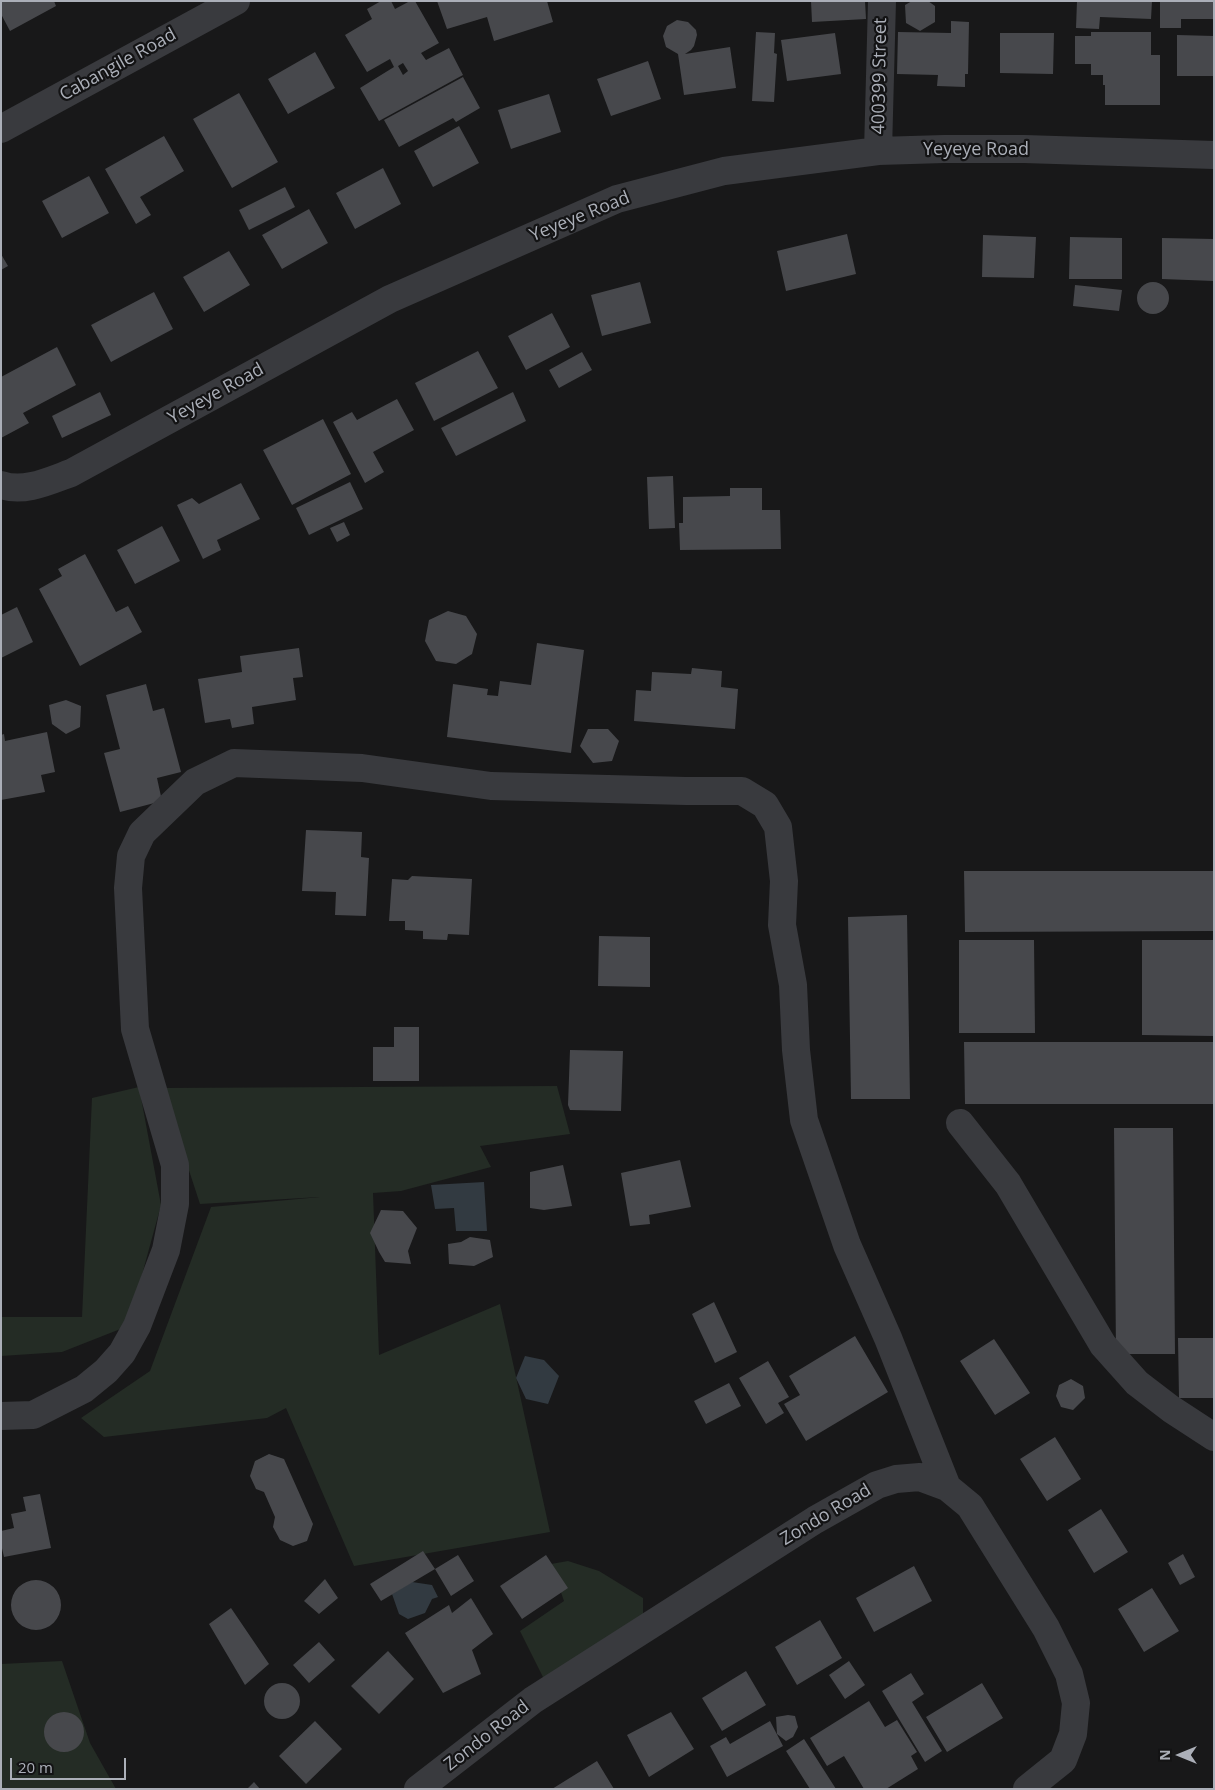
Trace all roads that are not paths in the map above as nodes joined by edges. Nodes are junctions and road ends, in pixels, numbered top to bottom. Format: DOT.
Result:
graph roads {
  1 [pos="236,1"];
  2 [pos="882,1"];
  3 [pos="1,129"];
  4 [pos="878,151"];
  5 [pos="1214,156"];
  6 [pos="1,485"];
  7 [pos="960,1122"];
  8 [pos="1,1416"];
  9 [pos="1214,1437"];
  10 [pos="947,1487"];
  11 [pos="418,1789"];
  12 [pos="1027,1789"];
  1 -- 3 [label="street, Cabangile Road"];
  2 -- 4 [label="street, 400399 Street"];
  4 -- 5 [label="street, Yeyeye Road"];
  4 -- 6 [label="street, Yeyeye Road"];
  7 -- 9 [label="street"];
  8 -- 10 [label="street"];
  10 -- 11 [label="street, Zondo Road"];
  10 -- 12 [label="street, Zondo Road"];
}
